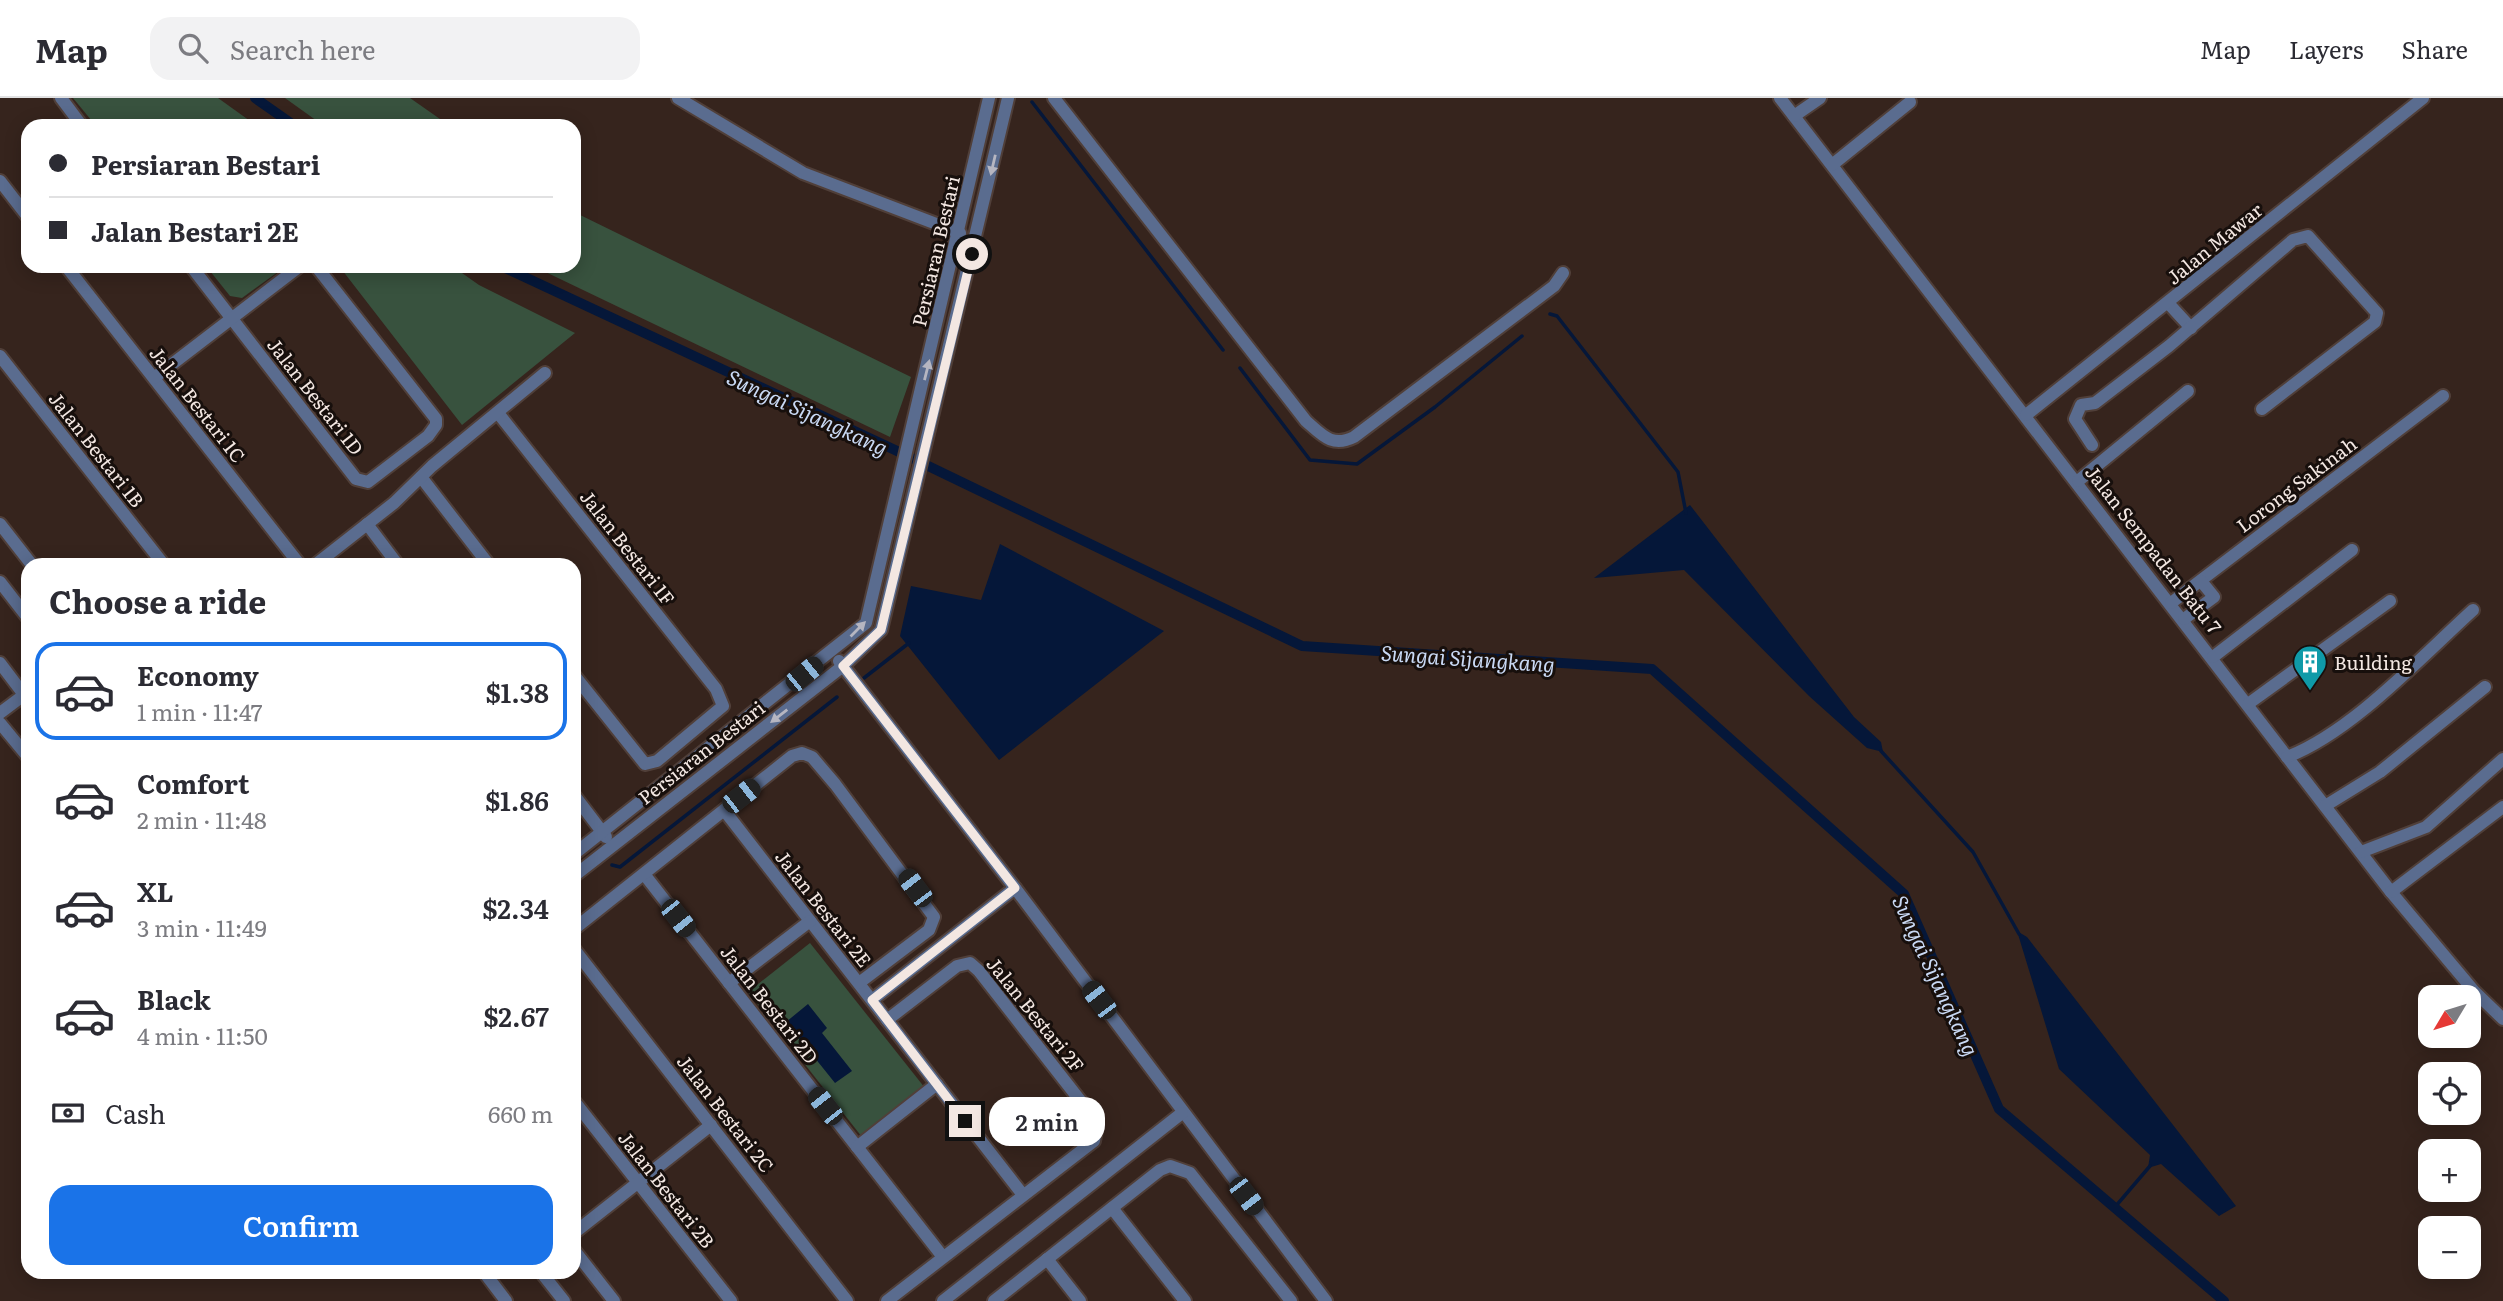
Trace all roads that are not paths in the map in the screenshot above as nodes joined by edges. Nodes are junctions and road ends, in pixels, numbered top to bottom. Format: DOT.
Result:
graph roads {
  1 [pos="61,98"];
  2 [pos="678,98"];
  3 [pos="989,98"];
  4 [pos="1008,98"];
  5 [pos="1054,98"];
  6 [pos="1780,98"];
  7 [pos="1820,98"];
  8 [pos="2423,98"];
  9 [pos="1910,102"];
  10 [pos="1794,116"];
  11 [pos="77,119"];
  12 [pos="1832,165"];
  13 [pos="0,181"];
  14 [pos="21,208"];
  15 [pos="960,233"];
  16 [pos="71,273"];
  17 [pos="196,273"];
  18 [pos="291,273"];
  19 [pos="321,273"];
  20 [pos="1563,273"];
  21 [pos="2169,304"];
  22 [pos="231,318"];
  23 [pos="2190,328"];
  24 [pos="0,356"];
  25 [pos="545,373"];
  26 [pos="153,378"];
  27 [pos="2188,391"];
  28 [pos="2443,396"];
  29 [pos="2262,409"];
  30 [pos="498,413"];
  31 [pos="2026,415"];
  32 [pos="2092,445"];
  33 [pos="421,477"];
  34 [pos="2078,481"];
  35 [pos="0,524"];
  36 [pos="367,524"];
  37 [pos="2352,551"];
  38 [pos="27,558"];
  39 [pos="159,558"];
  40 [pos="294,558"];
  41 [pos="323,558"];
  42 [pos="393,558"];
  43 [pos="484,558"];
  44 [pos="2201,580"];
  45 [pos="0,582"];
  46 [pos="2390,601"];
  47 [pos="2172,603"];
  48 [pos="21,609"];
  49 [pos="2473,610"];
  50 [pos="2184,619"];
  51 [pos="832,652"];
  52 [pos="2213,657"];
  53 [pos="0,663"];
  54 [pos="843,666"];
  55 [pos="581,684"];
  56 [pos="2484,687"];
  57 [pos="21,690"];
  58 [pos="21,700"];
  59 [pos="2248,704"];
  60 [pos="0,713"];
  61 [pos="0,723"];
  62 [pos="21,748"];
  63 [pos="2287,757"];
  64 [pos="2503,759"];
  65 [pos="581,804"];
  66 [pos="2325,806"];
  67 [pos="2503,807"];
  68 [pos="724,810"];
  69 [pos="602,831"];
  70 [pos="612,845"];
  71 [pos="581,848"];
  72 [pos="2361,852"];
  73 [pos="581,870"];
  74 [pos="644,874"];
  75 [pos="1015,888"];
  76 [pos="2391,892"];
  77 [pos="810,920"];
  78 [pos="581,924"];
  79 [pos="581,958"];
  80 [pos="729,983"];
  81 [pos="859,983"];
  82 [pos="872,1000"];
  83 [pos="2503,1019"];
  84 [pos="887,1020"];
  85 [pos="937,1084"];
  86 [pos="581,1110"];
  87 [pos="1182,1113"];
  88 [pos="711,1125"];
  89 [pos="857,1147"];
  90 [pos="638,1182"];
  91 [pos="1023,1195"];
  92 [pos="1112,1208"];
  93 [pos="581,1227"];
  94 [pos="943,1257"];
  95 [pos="581,1259"];
  96 [pos="1047,1259"];
  97 [pos="489,1279"];
  98 [pos="547,1279"];
  99 [pos="506,1301"];
  100 [pos="564,1301"];
  101 [pos="614,1301"];
  102 [pos="731,1301"];
  103 [pos="847,1301"];
  104 [pos="887,1301"];
  105 [pos="943,1301"];
  106 [pos="994,1301"];
  107 [pos="1080,1301"];
  108 [pos="1185,1301"];
  109 [pos="1291,1301"];
  110 [pos="1326,1301"];
  1 -- 11 [label="street"];
  2 -- 15 [label="street"];
  3 -- 15 [label="street, Persiaran Bestari"];
  4 -- 54 [label="street, Persiaran Bestari, one-way"];
  5 -- 20 [label="street"];
  6 -- 10 [label="street, Jalan Sempadan Batu 7"];
  7 -- 10 [label="street"];
  8 -- 21 [label="street, Jalan Mawar"];
  9 -- 12 [label="street"];
  10 -- 12 [label="street, Jalan Sempadan Batu 7"];
  12 -- 31 [label="street, Jalan Sempadan Batu 7"];
  13 -- 14 [label="street"];
  51 -- 15 [label="street, Persiaran Bestari, one-way"];
  16 -- 26 [label="street, Jalan Bestari 1C"];
  17 -- 22 [label="street, Jalan Bestari 1D"];
  18 -- 22 [label="street"];
  19 -- 22 [label="street, Jalan Bestari 1D"];
  21 -- 23 [label="street"];
  21 -- 31 [label="street, Jalan Mawar"];
  22 -- 26 [label="street"];
  23 -- 29 [label="street"];
  23 -- 32 [label="street"];
  24 -- 39 [label="street, Jalan Bestari 1B"];
  25 -- 30 [label="street"];
  26 -- 40 [label="street, Jalan Bestari 1C"];
  27 -- 34 [label="street"];
  28 -- 44 [label="street, Lorong Sakinah"];
  30 -- 33 [label="street"];
  30 -- 55 [label="street, Jalan Bestari 1F"];
  31 -- 34 [label="street, Jalan Sempadan Batu 7"];
  33 -- 36 [label="street"];
  33 -- 43 [label="street"];
  34 -- 47 [label="street, Jalan Sempadan Batu 7"];
  35 -- 38 [label="street"];
  36 -- 41 [label="street"];
  36 -- 42 [label="street"];
  37 -- 52 [label="street"];
  44 -- 47 [label="street, Lorong Sakinah"];
  44 -- 50 [label="street"];
  45 -- 48 [label="street"];
  46 -- 59 [label="street"];
  47 -- 50 [label="street, Jalan Sempadan Batu 7"];
  49 -- 63 [label="street"];
  50 -- 52 [label="street, Jalan Sempadan Batu 7"];
  51 -- 54 [label="street"];
  51 -- 69 [label="street, Persiaran Bestari"];
  52 -- 59 [label="street, Jalan Sempadan Batu 7"];
  53 -- 57 [label="street"];
  54 -- 70 [label="street, Persiaran Bestari, one-way"];
  54 -- 75 [label="street"];
  56 -- 66 [label="street"];
  58 -- 60 [label="street"];
  59 -- 63 [label="street, Jalan Sempadan Batu 7"];
  61 -- 62 [label="street"];
  63 -- 66 [label="street, Jalan Sempadan Batu 7"];
  64 -- 72 [label="street"];
  65 -- 69 [label="street"];
  66 -- 72 [label="street, Jalan Sempadan Batu 7"];
  67 -- 76 [label="street"];
  68 -- 74 [label="street"];
  68 -- 77 [label="street, Jalan Bestari 2E"];
  68 -- 81 [label="street"];
  69 -- 70 [label="street"];
  69 -- 71 [label="street, Persiaran Bestari"];
  70 -- 73 [label="street, Persiaran Bestari"];
  72 -- 76 [label="street, Jalan Sempadan Batu 7"];
  74 -- 78 [label="street"];
  74 -- 80 [label="street, Jalan Bestari 2D"];
  75 -- 82 [label="street"];
  75 -- 87 [label="street"];
  76 -- 83 [label="street, Jalan Sempadan Batu 7"];
  77 -- 80 [label="street"];
  77 -- 81 [label="street, Jalan Bestari 2E"];
  79 -- 88 [label="street, Jalan Bestari 2C"];
  80 -- 89 [label="street, Jalan Bestari 2D"];
  81 -- 82 [label="street, Jalan Bestari 2E"];
  82 -- 84 [label="street, Jalan Bestari 2E"];
  84 -- 85 [label="street, Jalan Bestari 2E"];
  84 -- 91 [label="street, Jalan Bestari 2F"];
  85 -- 89 [label="street"];
  85 -- 91 [label="street, Jalan Bestari 2E"];
  86 -- 90 [label="street, Jalan Bestari 2B"];
  87 -- 105 [label="street"];
  87 -- 110 [label="street"];
  88 -- 90 [label="street"];
  88 -- 103 [label="street, Jalan Bestari 2C"];
  89 -- 94 [label="street, Jalan Bestari 2D"];
  90 -- 93 [label="street"];
  90 -- 102 [label="street, Jalan Bestari 2B"];
  91 -- 94 [label="street"];
  92 -- 96 [label="street"];
  92 -- 108 [label="street"];
  92 -- 109 [label="street"];
  94 -- 104 [label="street"];
  95 -- 101 [label="street"];
  96 -- 106 [label="street"];
  96 -- 107 [label="street"];
  97 -- 99 [label="street"];
  98 -- 100 [label="street"];
}
